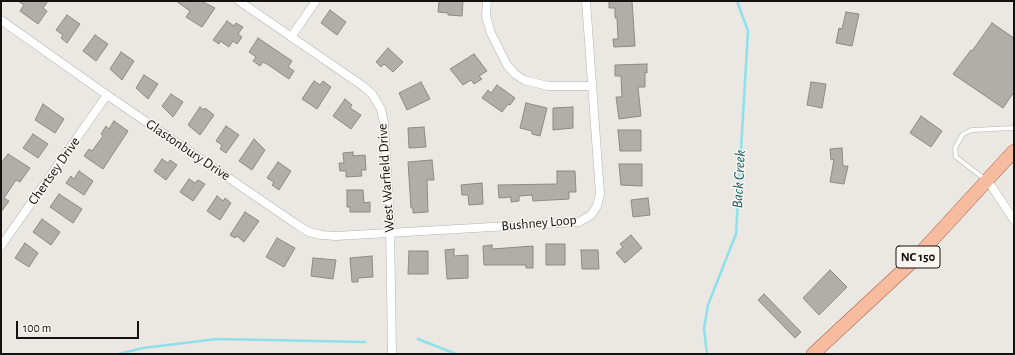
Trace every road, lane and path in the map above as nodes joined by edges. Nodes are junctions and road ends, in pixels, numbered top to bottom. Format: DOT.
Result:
graph roads {
  1 [pos="239,1"];
  2 [pos="316,1"];
  3 [pos="487,1"];
  4 [pos="586,1"];
  5 [pos="1,20"];
  6 [pos="291,37"];
  7 [pos="591,86"];
  8 [pos="107,95"];
  9 [pos="1014,128"];
  10 [pos="1013,153"];
  11 [pos="988,181"];
  12 [pos="1014,220"];
  13 [pos="390,232"];
  14 [pos="1,246"];
  15 [pos="392,354"];
  16 [pos="813,354"];
  1 -- 6 [label="street, West Warfield Drive"];
  2 -- 6 [label="street"];
  3 -- 7 [label="street"];
  4 -- 7 [label="street, Bushney Loop"];
  5 -- 8 [label="street, Glastonbury Drive"];
  6 -- 13 [label="street, West Warfield Drive"];
  7 -- 13 [label="street, Bushney Loop"];
  8 -- 13 [label="street, Glastonbury Drive"];
  8 -- 14 [label="street, Chertsey Drive"];
  9 -- 11 [label="lane"];
  10 -- 11 [label="main road, NC 150"];
  11 -- 12 [label="street"];
  11 -- 16 [label="main road, NC 150"];
  13 -- 15 [label="street, West Warfield Drive"];
}
